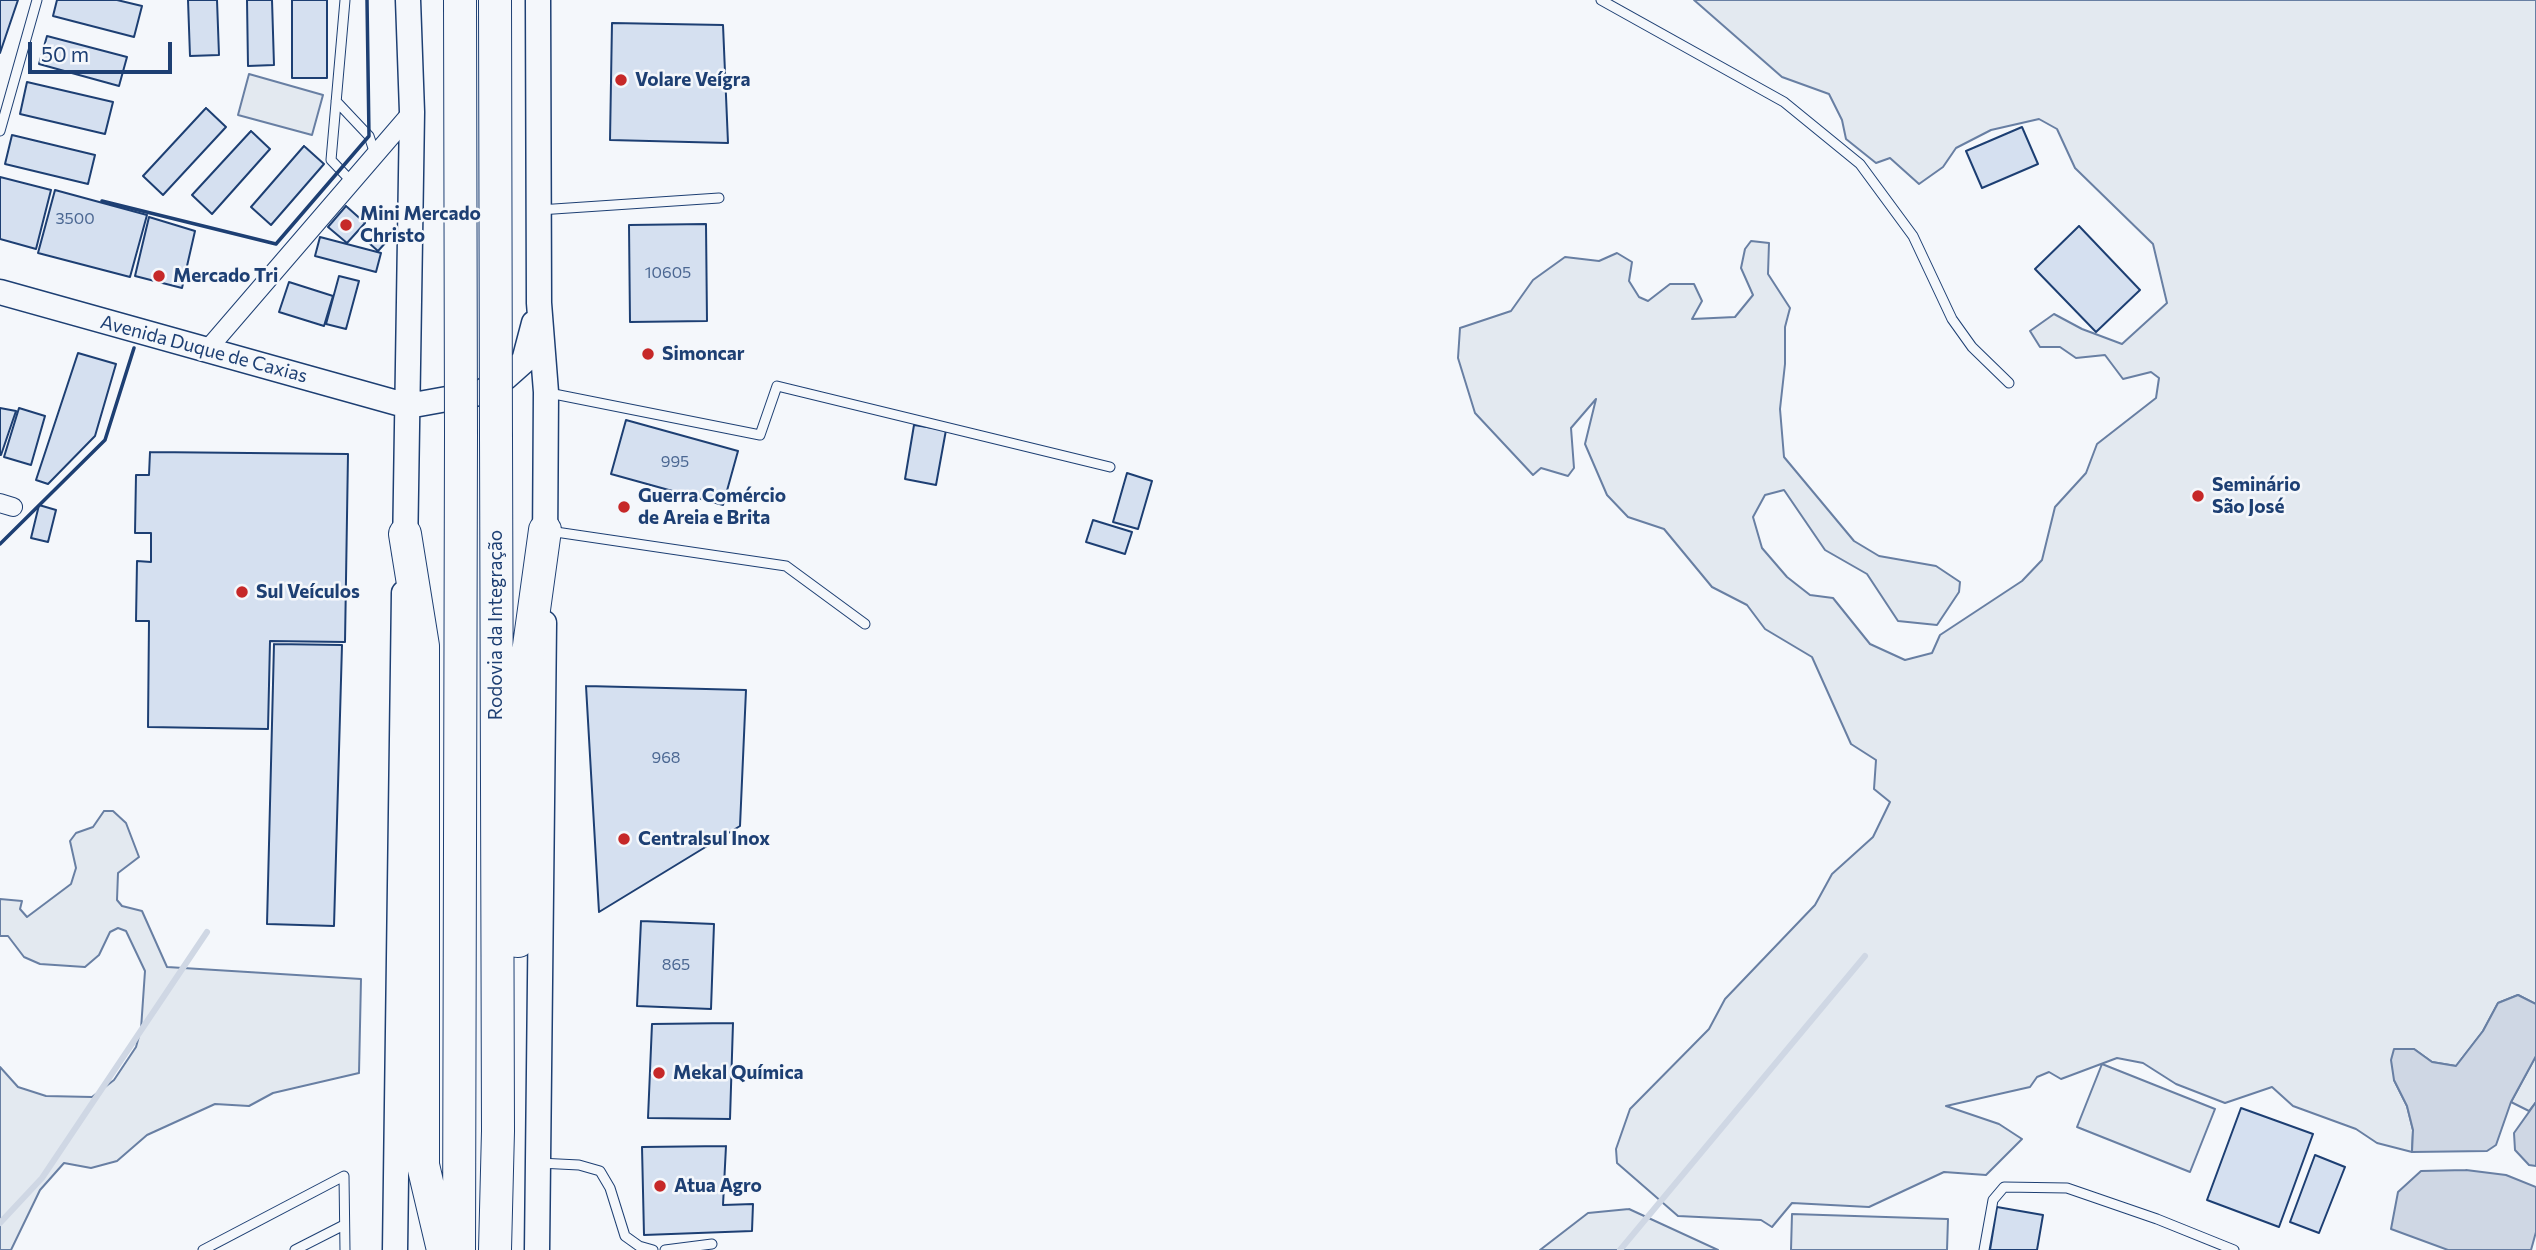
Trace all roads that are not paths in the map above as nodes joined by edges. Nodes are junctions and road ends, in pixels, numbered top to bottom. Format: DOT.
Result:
graph roads {
  1 [pos="37,0"];
  2 [pos="345,0"];
  3 [pos="408,0"];
  4 [pos="460,0"];
  5 [pos="495,0"];
  6 [pos="538,0"];
  7 [pos="1601,0"];
  8 [pos="337,100"];
  9 [pos="412,112"];
  10 [pos="0,131"];
  11 [pos="375,156"];
  12 [pos="352,182"];
  13 [pos="719,198"];
  14 [pos="538,210"];
  15 [pos="0,292"];
  16 [pos="539,303"];
  17 [pos="207,350"];
  18 [pos="2009,383"];
  19 [pos="546,392"];
  20 [pos="408,406"];
  21 [pos="1110,467"];
  22 [pos="545,530"];
  23 [pos="405,534"];
  24 [pos="865,624"];
  25 [pos="537,1163"];
  26 [pos="344,1225"];
  27 [pos="712,1244"];
  28 [pos="203,1250"];
  29 [pos="295,1250"];
  30 [pos="345,1250"];
  31 [pos="395,1250"];
  32 [pos="443,1250"];
  33 [pos="459,1250"];
  34 [pos="495,1250"];
  35 [pos="507,1250"];
  36 [pos="537,1250"];
  37 [pos="653,1250"];
  38 [pos="664,1250"];
  39 [pos="1984,1250"];
  40 [pos="2234,1250"];
  1 -- 10 [label="lane"];
  2 -- 8 [label="lane"];
  3 -- 9 [label="main road"];
  4 -- 33 [label="highway, Rodovia da Integração, bridge"];
  5 -- 34 [label="highway, Rodovia da Integração, bridge"];
  6 -- 14 [label="main road"];
  7 -- 18 [label="lane"];
  8 -- 11 [label="lane"];
  8 -- 12 [label="lane"];
  9 -- 11 [label="street"];
  9 -- 20 [label="main road"];
  11 -- 12 [label="street"];
  12 -- 17 [label="street"];
  13 -- 14 [label="lane"];
  14 -- 16 [label="main road"];
  15 -- 17 [label="main road, Avenida Duque de Caxias"];
  16 -- 19 [label="main road"];
  16 -- 20 [label="main road"];
  17 -- 20 [label="main road, Avenida Duque de Caxias"];
  19 -- 21 [label="lane"];
  19 -- 22 [label="main road"];
  20 -- 23 [label="main road"];
  22 -- 24 [label="lane"];
  22 -- 25 [label="main road"];
  22 -- 35 [label="highway"];
  23 -- 31 [label="main road"];
  23 -- 32 [label="highway"];
  25 -- 36 [label="main road"];
  25 -- 37 [label="lane"];
  26 -- 28 [label="lane"];
  26 -- 29 [label="lane"];
  26 -- 30 [label="lane"];
  27 -- 38 [label="lane"];
  39 -- 40 [label="lane"];
}
